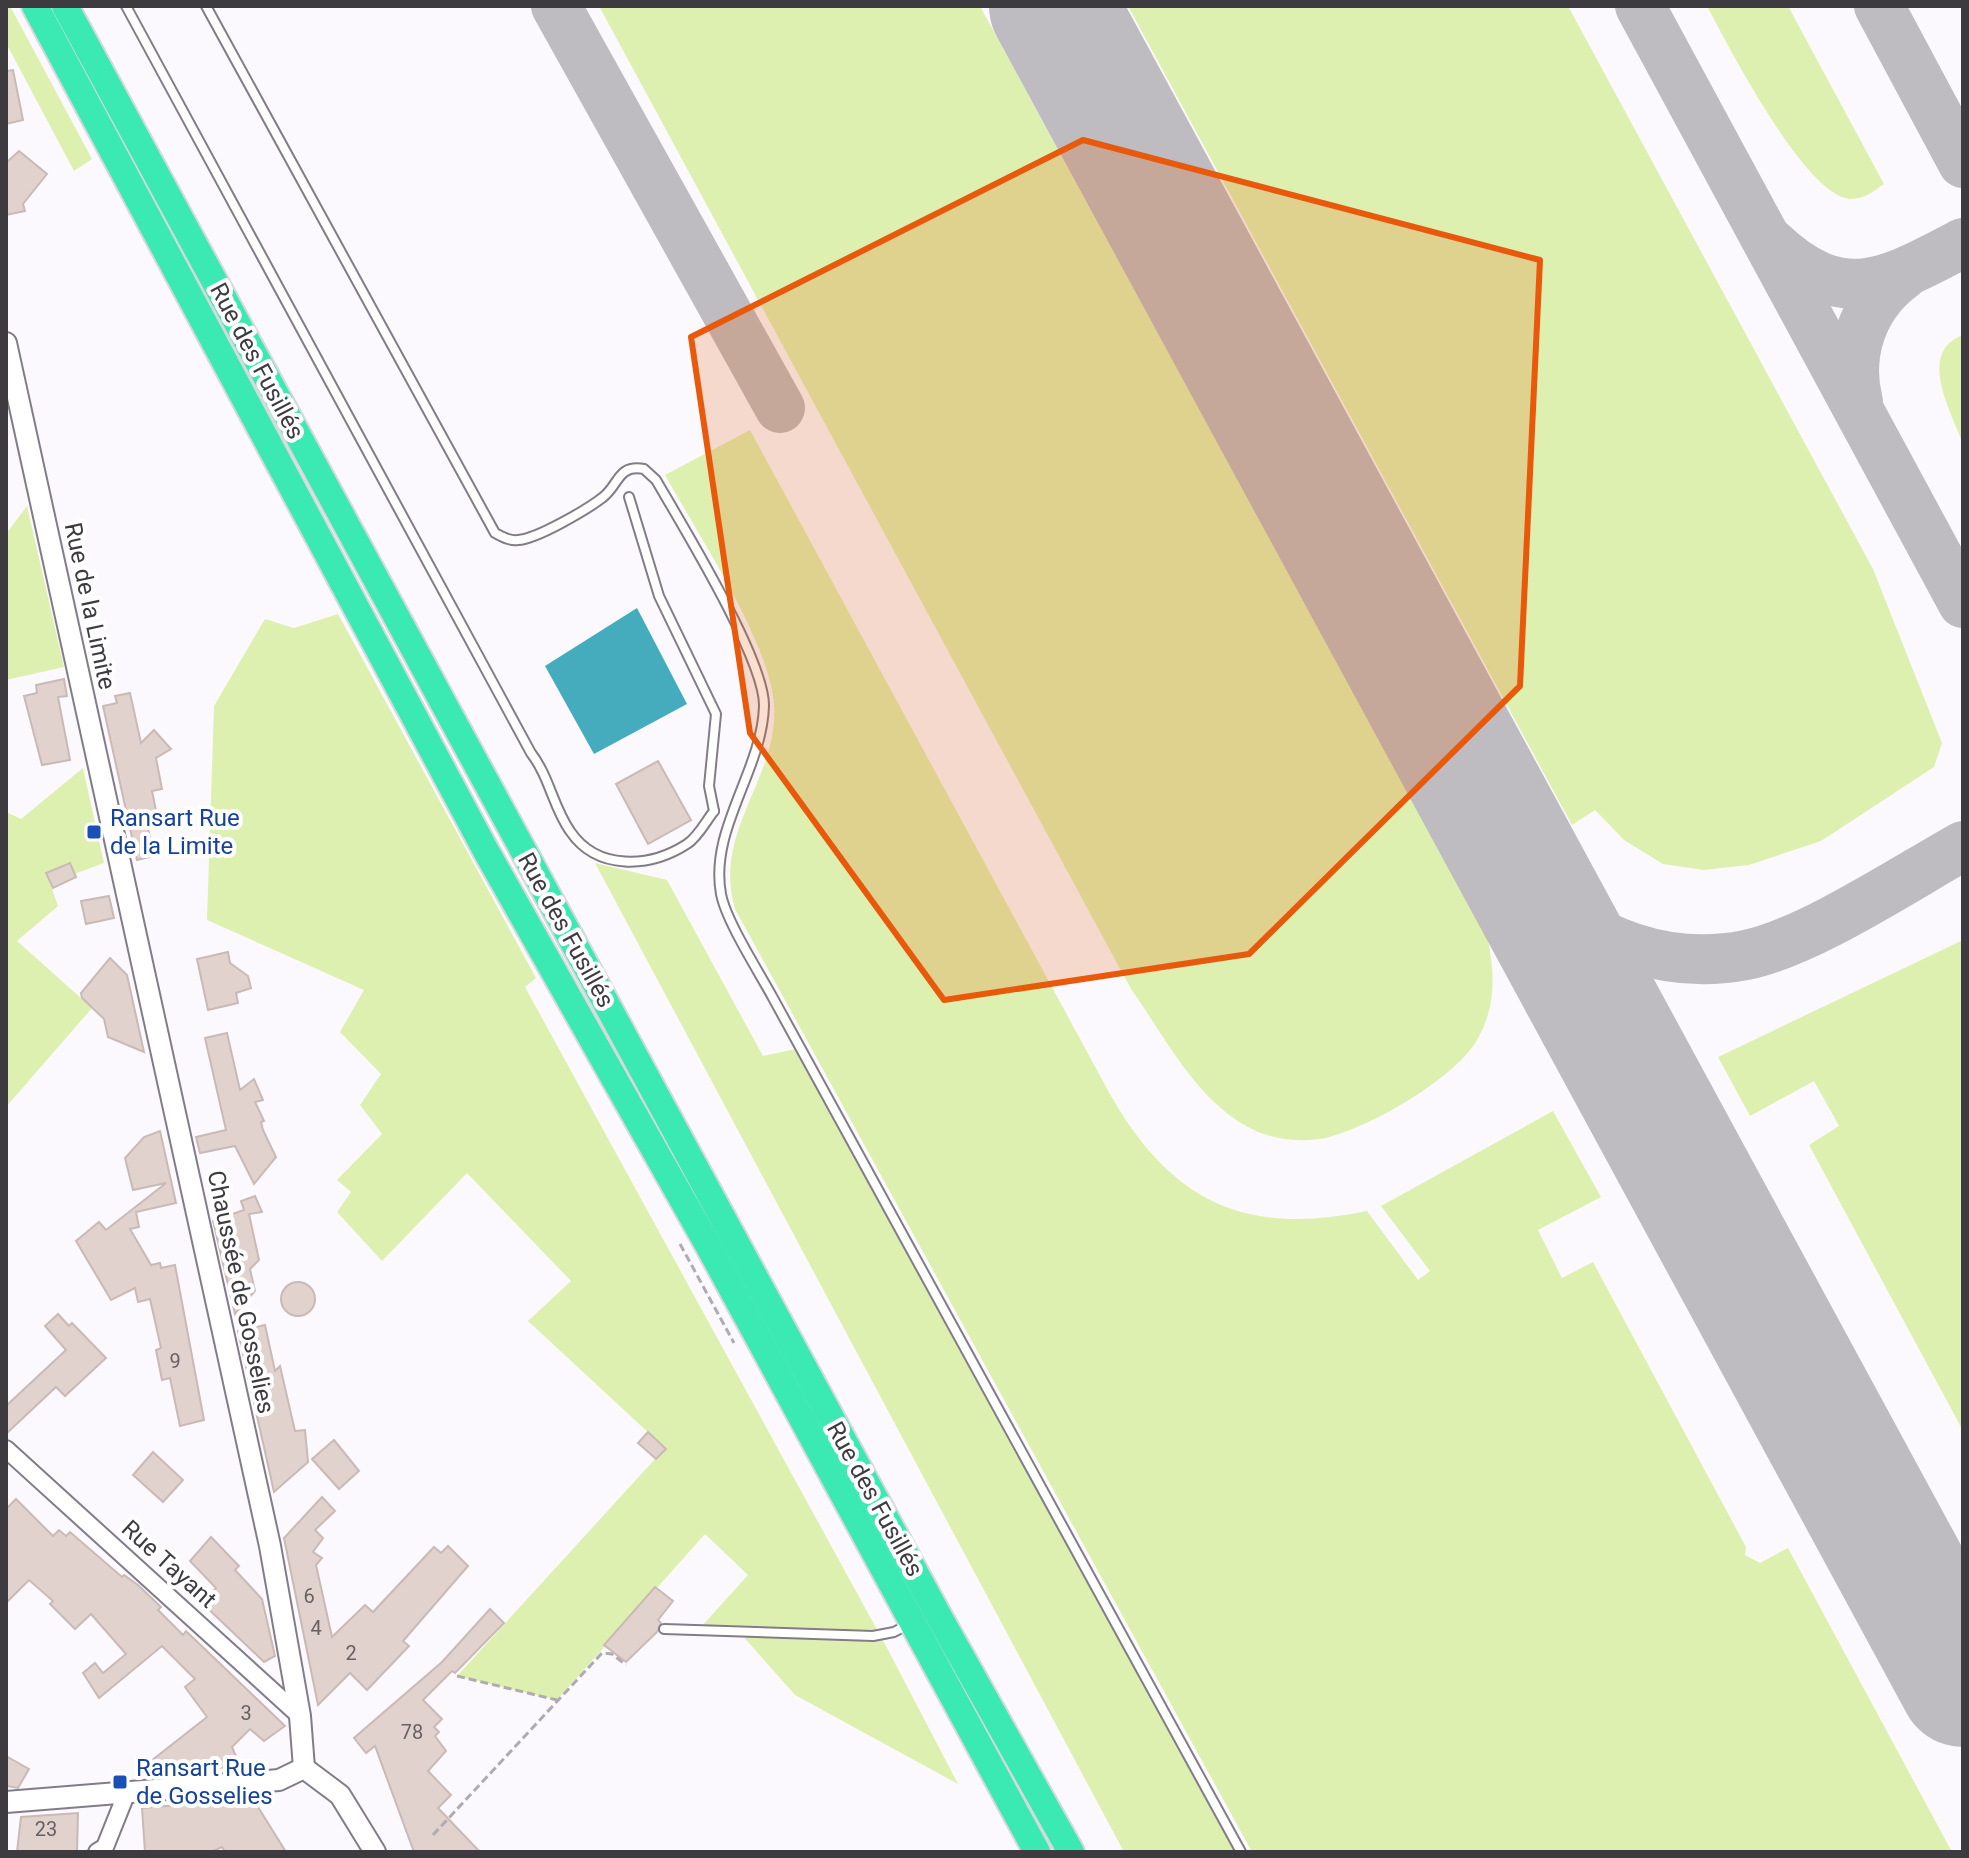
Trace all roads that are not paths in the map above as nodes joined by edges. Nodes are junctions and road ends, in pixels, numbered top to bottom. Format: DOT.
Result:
graph roads {
  1 [pos="35,6"];
  2 [pos="65,6"];
  3 [pos="126,6"];
  4 [pos="206,6"];
  5 [pos="6,343"];
  6 [pos="629,497"];
  7 [pos="714,811"];
  8 [pos="732,817"];
  9 [pos="124,880"];
  10 [pos="6,1449"];
  11 [pos="911,1623"];
  12 [pos="664,1629"];
  13 [pos="300,1716"];
  14 [pos="304,1768"];
  15 [pos="127,1792"];
  16 [pos="6,1802"];
  17 [pos="97,1852"];
  18 [pos="375,1852"];
  19 [pos="1037,1852"];
  20 [pos="1071,1852"];
  21 [pos="1241,1852"];
  1 -- 11 [label="highway, Rue des Fusillés"];
  2 -- 20 [label="highway, Rue des Fusillés"];
  3 -- 7 [label="lane"];
  4 -- 8 [label="lane"];
  5 -- 9 [label="street, Rue de la Limite"];
  6 -- 7 [label="lane"];
  7 -- 8 [label="lane"];
  8 -- 21 [label="lane"];
  9 -- 13 [label="street, Chaussée de Gosselies"];
  10 -- 13 [label="street, Rue Tayant"];
  11 -- 12 [label="lane"];
  11 -- 19 [label="highway, Rue des Fusillés"];
  13 -- 14 [label="street, Chaussée de Gosselies"];
  14 -- 15 [label="street"];
  14 -- 18 [label="street"];
  15 -- 16 [label="street"];
  15 -- 17 [label="street"];
}
